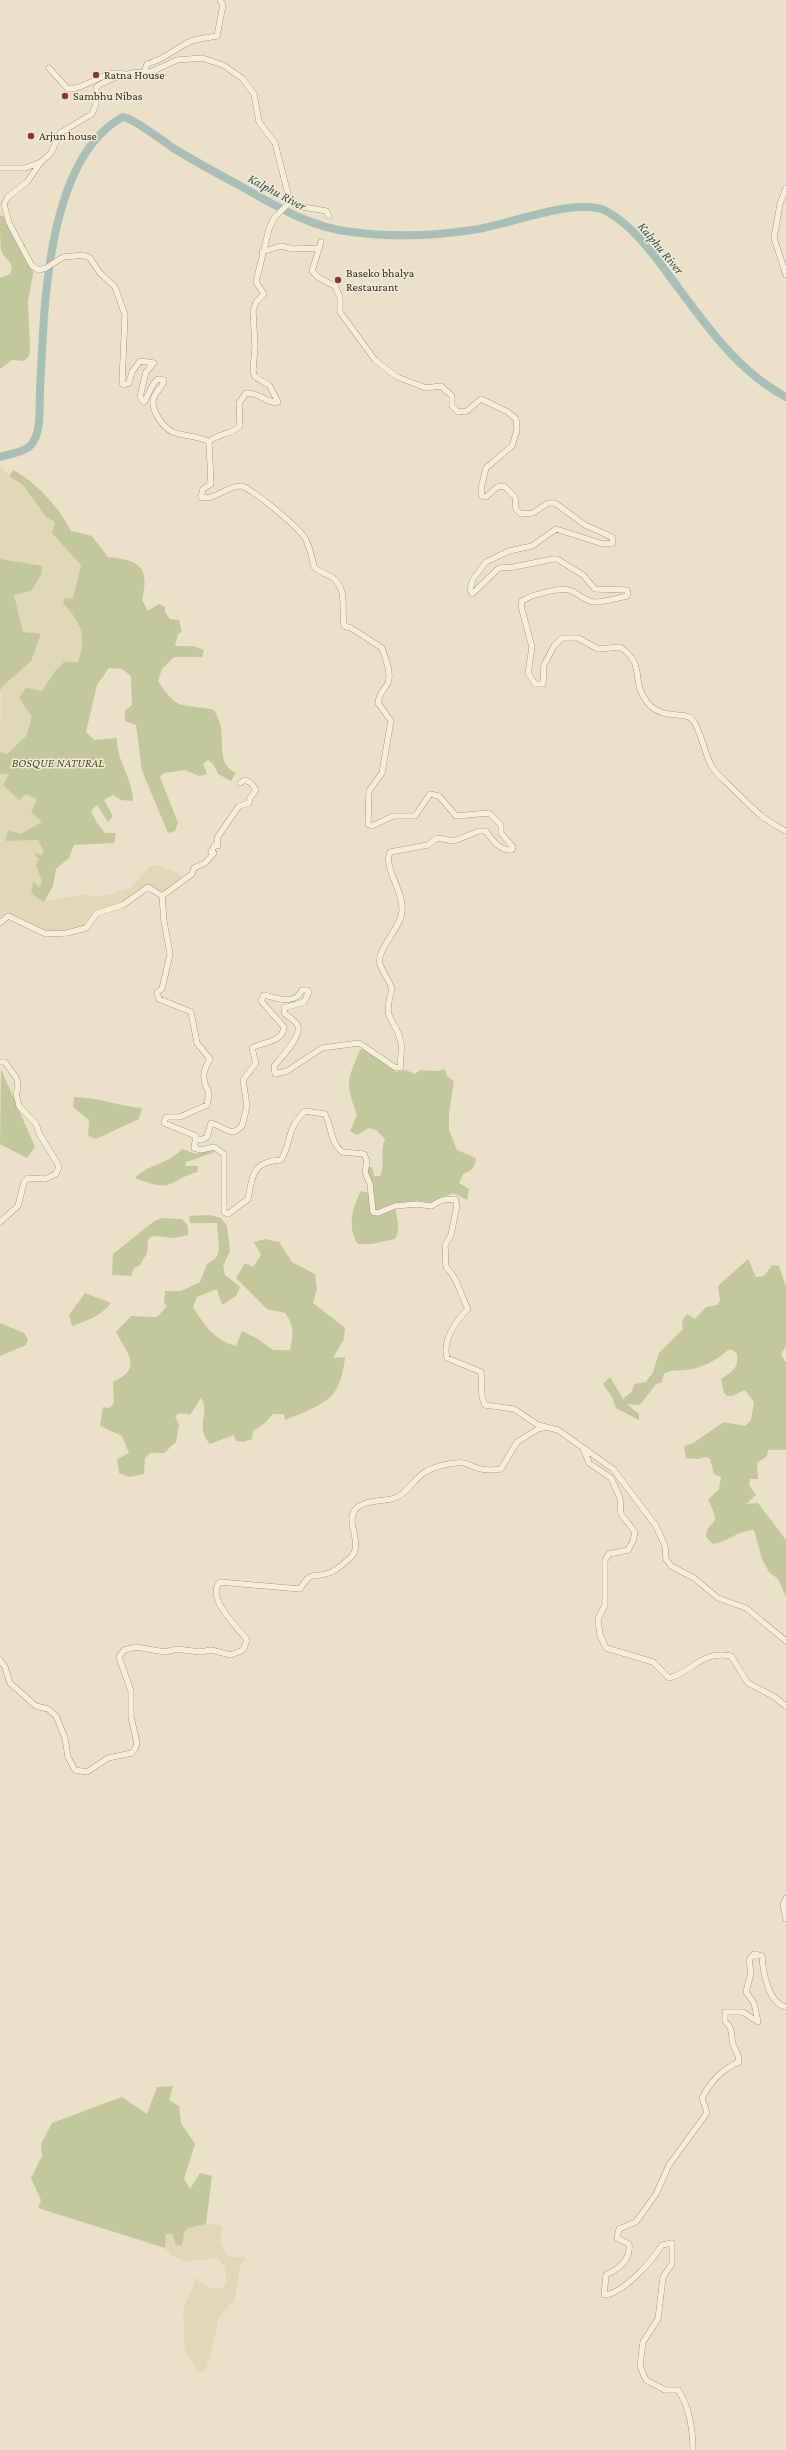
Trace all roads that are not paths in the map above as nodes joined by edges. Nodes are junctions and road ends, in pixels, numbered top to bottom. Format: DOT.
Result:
graph roads {
  1 [pos="220,0"];
  2 [pos="49,68"];
  3 [pos="146,70"];
  4 [pos="124,75"];
  5 [pos="41,162"];
  6 [pos="0,168"];
  7 [pos="786,188"];
  8 [pos="290,202"];
  9 [pos="329,216"];
  10 [pos="262,252"];
  11 [pos="786,275"];
  12 [pos="209,442"];
  13 [pos="240,783"];
  14 [pos="786,831"];
  15 [pos="162,896"];
  16 [pos="0,923"];
  17 [pos="0,1062"];
  18 [pos="196,1139"];
  19 [pos="0,1222"];
  20 [pos="546,1427"];
  21 [pos="582,1448"];
  22 [pos="786,1641"];
  23 [pos="0,1660"];
  24 [pos="786,1706"];
  25 [pos="786,1898"];
  26 [pos="786,1919"];
  27 [pos="786,2007"];
  28 [pos="693,2450"];
  1 -- 3 [label="street"];
  2 -- 4 [label="street"];
  3 -- 4 [label="street"];
  3 -- 8 [label="street"];
  4 -- 5 [label="street"];
  5 -- 6 [label="street"];
  5 -- 12 [label="street"];
  7 -- 11 [label="street"];
  8 -- 9 [label="street"];
  8 -- 10 [label="street"];
  10 -- 12 [label="street"];
  10 -- 14 [label="street"];
  12 -- 18 [label="street"];
  13 -- 15 [label="street"];
  15 -- 16 [label="street"];
  15 -- 18 [label="street"];
  17 -- 19 [label="street"];
  18 -- 20 [label="street"];
  20 -- 21 [label="street"];
  20 -- 23 [label="street"];
  21 -- 22 [label="street"];
  21 -- 24 [label="street"];
  25 -- 26 [label="street"];
  27 -- 28 [label="street"];
}
